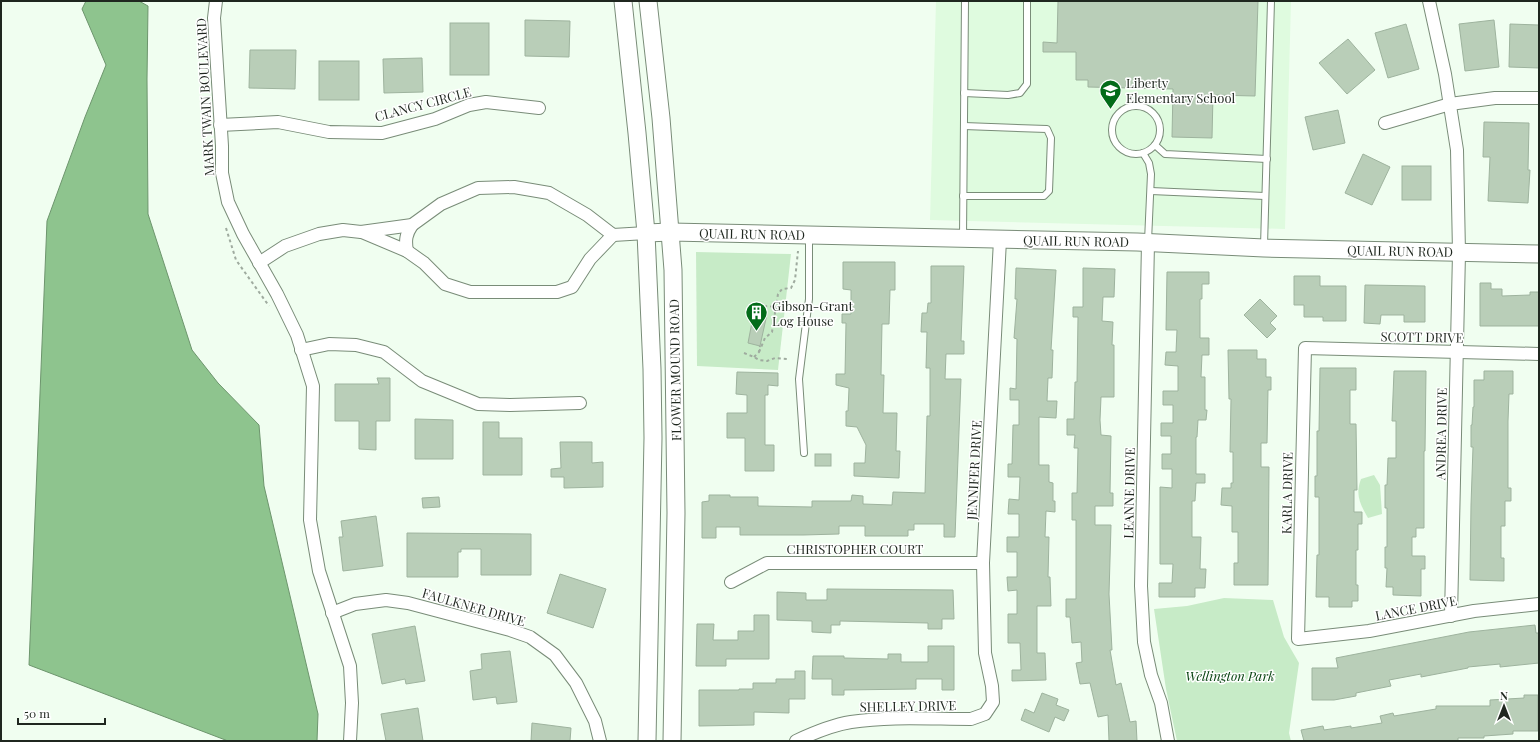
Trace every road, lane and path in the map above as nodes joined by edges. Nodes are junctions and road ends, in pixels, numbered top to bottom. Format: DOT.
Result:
graph roads {
  1 [pos="216,1"];
  2 [pos="623,1"];
  3 [pos="648,1"];
  4 [pos="965,1"];
  5 [pos="1027,1"];
  6 [pos="1270,1"];
  7 [pos="1429,1"];
  8 [pos="964,93"];
  9 [pos="1539,98"];
  10 [pos="1450,104"];
  11 [pos="539,108"];
  12 [pos="1385,123"];
  13 [pos="220,125"];
  14 [pos="964,126"];
  15 [pos="1155,145"];
  16 [pos="1143,153"];
  17 [pos="1267,159"];
  18 [pos="1151,191"];
  19 [pos="964,196"];
  20 [pos="1265,196"];
  21 [pos="225,224"];
  22 [pos="412,225"];
  23 [pos="361,232"];
  24 [pos="671,232"];
  25 [pos="646,233"];
  26 [pos="613,235"];
  27 [pos="809,235"];
  28 [pos="963,239"];
  29 [pos="1000,240"];
  30 [pos="1148,243"];
  31 [pos="1264,248"];
  32 [pos="407,251"];
  33 [pos="798,251"];
  34 [pos="1459,253"];
  35 [pos="1539,254"];
  36 [pos="259,263"];
  37 [pos="775,307"];
  38 [pos="272,312"];
  39 [pos="761,312"];
  40 [pos="760,346"];
  41 [pos="1305,348"];
  42 [pos="301,350"];
  43 [pos="759,352"];
  44 [pos="1457,352"];
  45 [pos="744,354"];
  46 [pos="1539,354"];
  47 [pos="754,357"];
  48 [pos="788,359"];
  49 [pos="580,403"];
  50 [pos="804,452"];
  51 [pos="983,563"];
  52 [pos="731,582"];
  53 [pos="1539,604"];
  54 [pos="332,613"];
  55 [pos="1451,616"];
  56 [pos="1298,639"];
  57 [pos="993,702"];
  58 [pos="350,741"];
  59 [pos="600,741"];
  60 [pos="647,741"];
  61 [pos="672,741"];
  62 [pos="796,741"];
  63 [pos="1168,741"];
  1 -- 13 [label="street, MARK TWAIN BOULEVARD"];
  2 -- 25 [label="main road, FLOWER MOUND ROAD"];
  3 -- 24 [label="main road, FLOWER MOUND ROAD"];
  4 -- 8 [label="lane"];
  5 -- 8 [label="lane"];
  6 -- 17 [label="lane"];
  7 -- 10 [label="street, ANDREA DRIVE"];
  8 -- 14 [label="lane"];
  9 -- 10 [label="street"];
  10 -- 12 [label="street"];
  10 -- 34 [label="street, ANDREA DRIVE"];
  11 -- 13 [label="street, CLANCY CIRCLE"];
  13 -- 36 [label="street, MARK TWAIN BOULEVARD"];
  14 -- 19 [label="lane"];
  14 -- 19 [label="lane"];
  15 -- 16 [label="lane"];
  15 -- 16 [label="lane"];
  15 -- 17 [label="lane"];
  16 -- 18 [label="lane"];
  17 -- 20 [label="lane"];
  18 -- 20 [label="lane"];
  18 -- 30 [label="lane"];
  19 -- 28 [label="lane"];
  20 -- 31 [label="lane"];
  21 -- 38 [label="path"];
  22 -- 23 [label="street"];
  22 -- 26 [label="street"];
  22 -- 32 [label="street"];
  23 -- 32 [label="street"];
  23 -- 36 [label="street"];
  24 -- 25 [label="main road, QUAIL RUN ROAD"];
  24 -- 27 [label="main road, QUAIL RUN ROAD"];
  24 -- 61 [label="main road, FLOWER MOUND ROAD"];
  25 -- 26 [label="street, QUAIL RUN ROAD"];
  25 -- 60 [label="main road, FLOWER MOUND ROAD"];
  26 -- 32 [label="street"];
  27 -- 28 [label="main road, QUAIL RUN ROAD"];
  27 -- 50 [label="lane"];
  28 -- 29 [label="main road, QUAIL RUN ROAD"];
  29 -- 30 [label="main road, QUAIL RUN ROAD"];
  29 -- 51 [label="street, JENNIFER DRIVE"];
  30 -- 31 [label="main road, QUAIL RUN ROAD"];
  30 -- 63 [label="street, LEANNE DRIVE"];
  31 -- 34 [label="main road, QUAIL RUN ROAD"];
  33 -- 37 [label="path"];
  34 -- 35 [label="main road, QUAIL RUN ROAD"];
  34 -- 44 [label="street, ANDREA DRIVE"];
  36 -- 42 [label="street, MARK TWAIN BOULEVARD"];
  37 -- 39 [label="path"];
  37 -- 43 [label="path"];
  40 -- 43 [label="path"];
  41 -- 44 [label="street, SCOTT DRIVE"];
  41 -- 56 [label="street, KARLA DRIVE"];
  42 -- 49 [label="street"];
  42 -- 54 [label="street, MARK TWAIN BOULEVARD"];
  43 -- 47 [label="path"];
  44 -- 46 [label="street, SCOTT DRIVE"];
  44 -- 55 [label="street, ANDREA DRIVE"];
  45 -- 47 [label="path"];
  47 -- 48 [label="path"];
  51 -- 52 [label="street, CHRISTOPHER COURT"];
  51 -- 57 [label="street, JENNIFER DRIVE"];
  53 -- 55 [label="street, LANCE DRIVE"];
  54 -- 58 [label="street, MARK TWAIN BOULEVARD"];
  54 -- 59 [label="street, FAULKNER DRIVE"];
  55 -- 56 [label="street, LANCE DRIVE"];
  57 -- 62 [label="street, SHELLEY DRIVE"];
}
